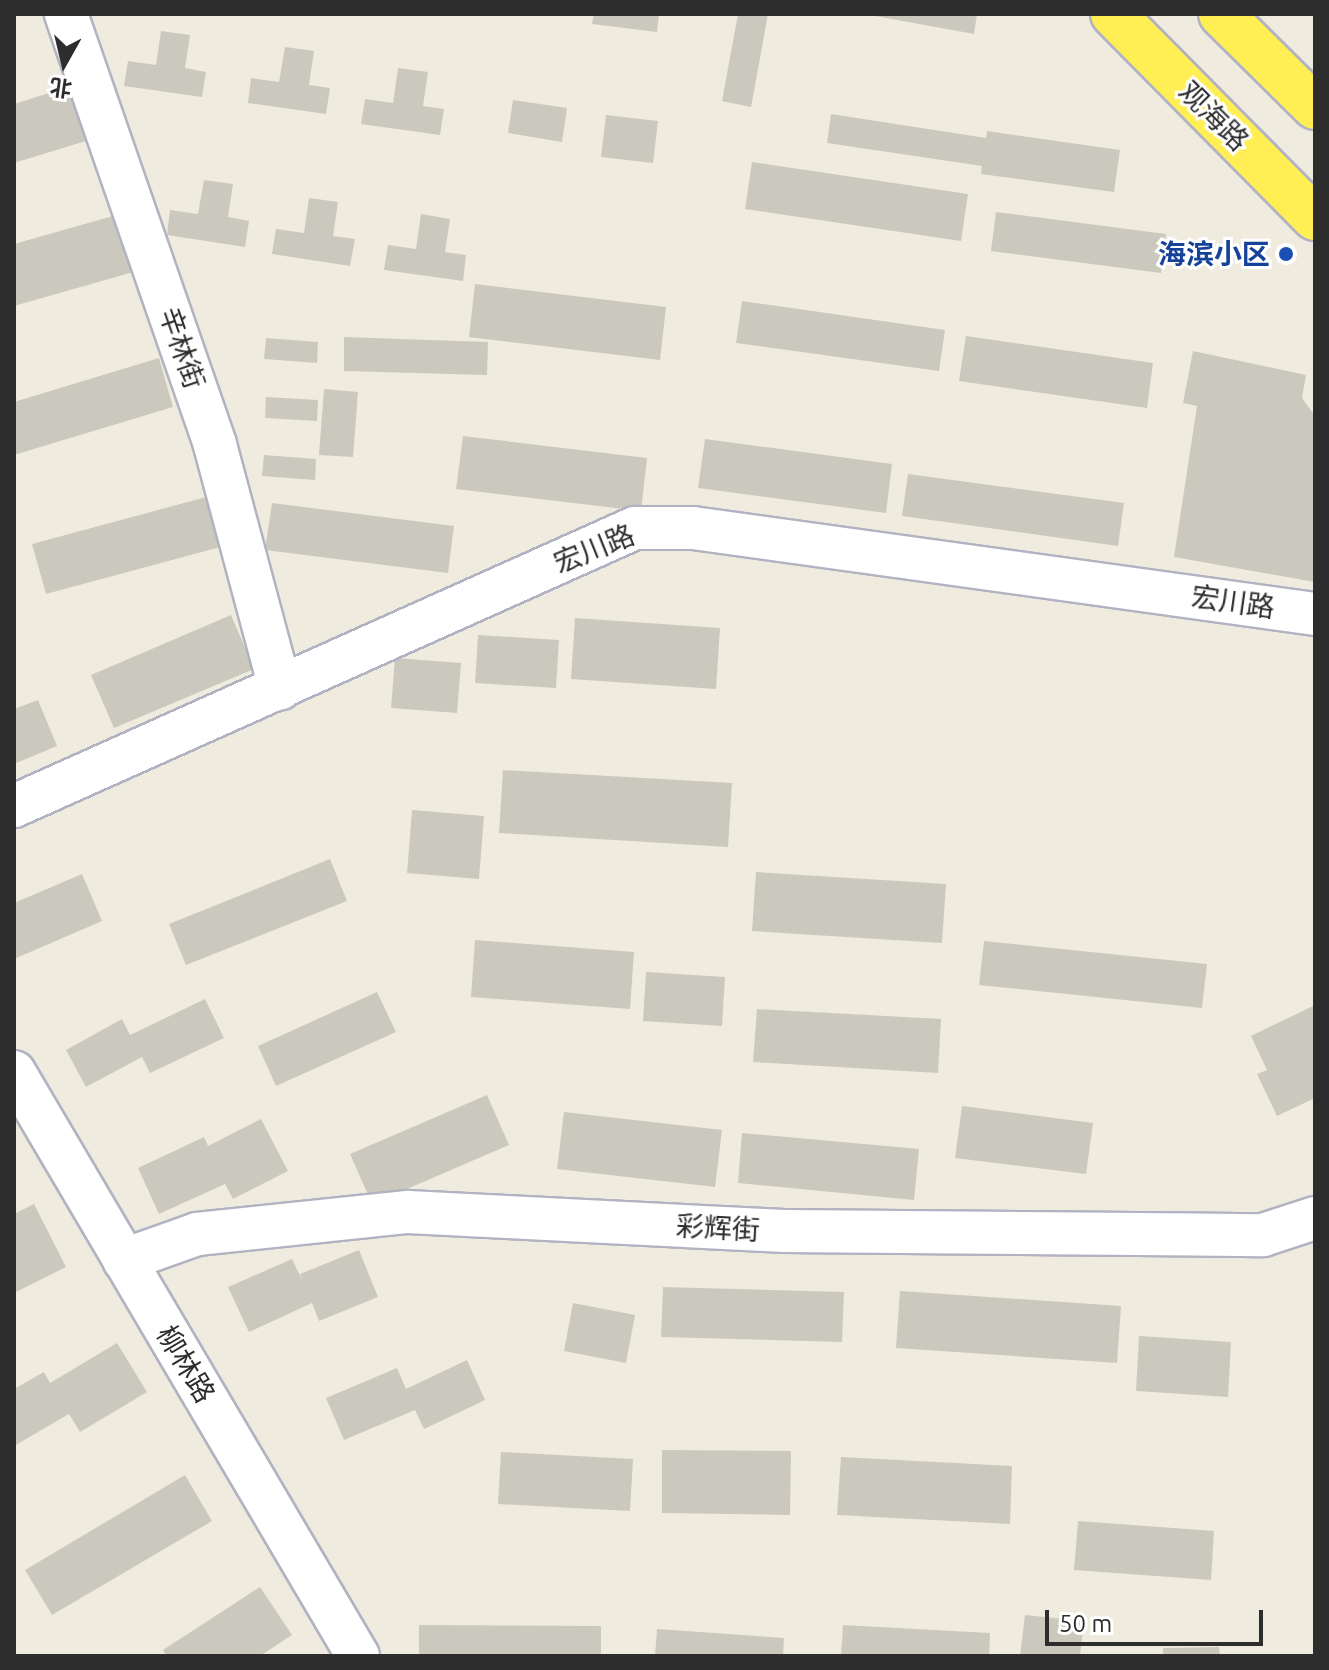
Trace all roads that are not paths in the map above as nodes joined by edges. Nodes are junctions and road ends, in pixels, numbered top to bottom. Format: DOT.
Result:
graph roads {
  1 [pos="66,14"];
  2 [pos="1113,14"];
  3 [pos="1221,14"];
  4 [pos="1315,107"];
  5 [pos="1315,218"];
  6 [pos="1315,614"];
  7 [pos="280,688"];
  8 [pos="14,806"];
  9 [pos="14,1072"];
  10 [pos="1315,1218"];
  11 [pos="124,1260"];
  12 [pos="358,1656"];
  1 -- 7 [label="street, 辛林街"];
  2 -- 5 [label="main road, 观海路"];
  3 -- 4 [label="main road"];
  6 -- 7 [label="street, 宏川路"];
  7 -- 8 [label="street, 宏川路"];
  9 -- 11 [label="street, 柳林路"];
  10 -- 11 [label="street, 彩辉街"];
  11 -- 12 [label="street, 柳林路"];
}
